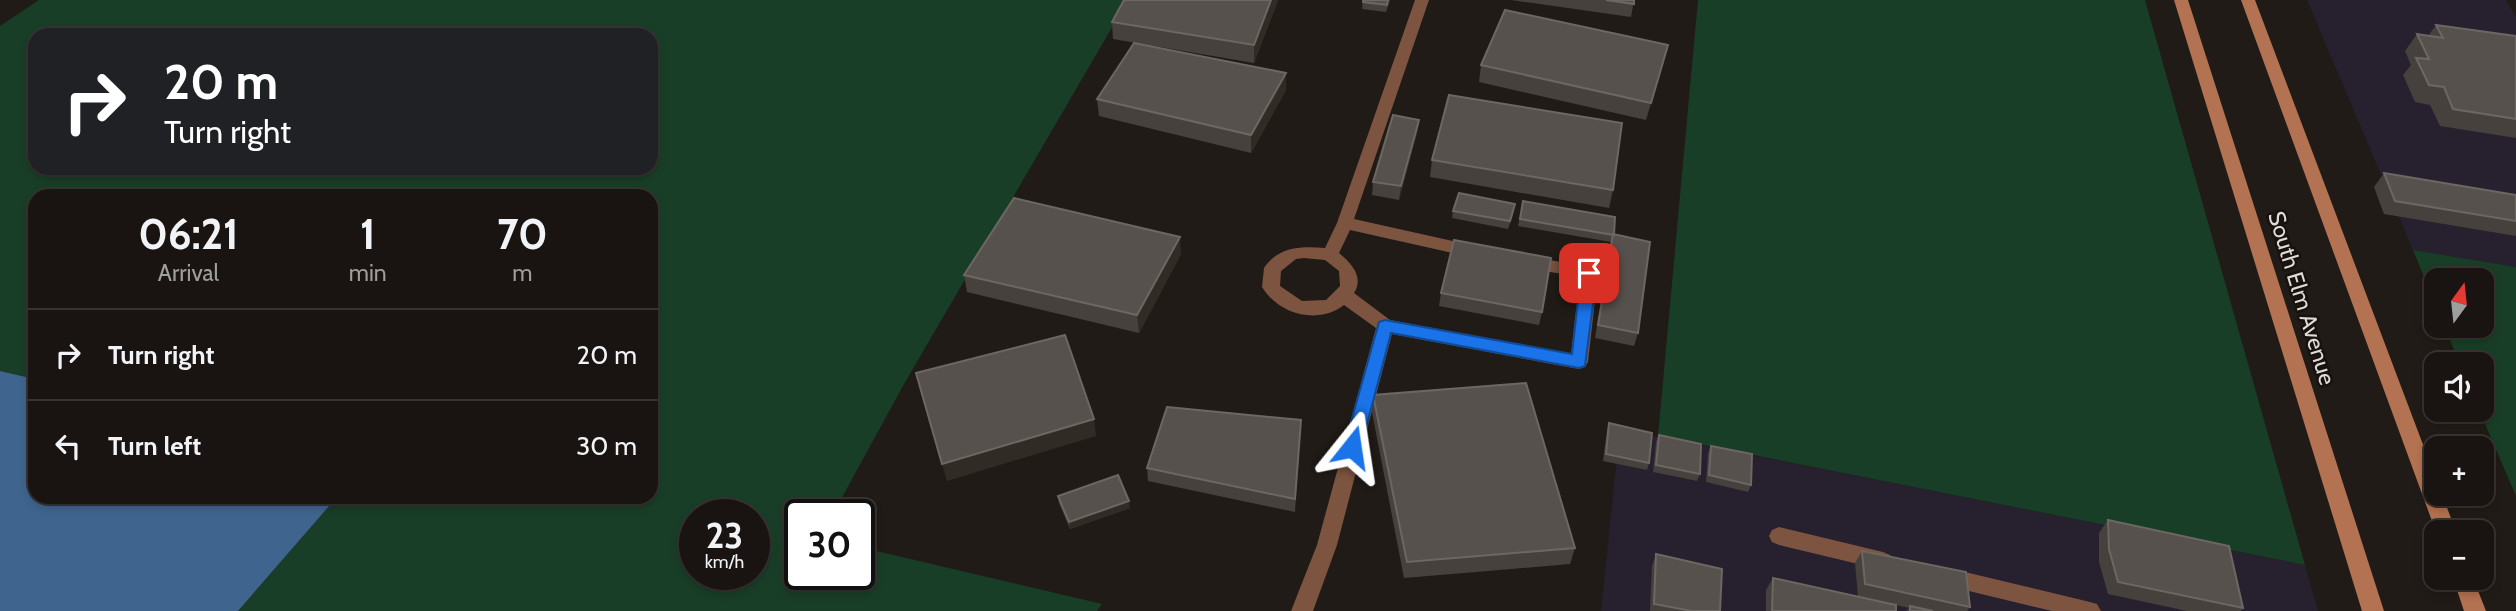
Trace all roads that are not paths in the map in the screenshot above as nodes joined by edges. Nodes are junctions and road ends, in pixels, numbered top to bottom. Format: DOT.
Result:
graph roads {
  1 [pos="1422,0"];
  2 [pos="2181,0"];
  3 [pos="2249,0"];
  4 [pos="1345,223"];
  5 [pos="1330,255"];
  6 [pos="1487,255"];
  7 [pos="1512,259"];
  8 [pos="1345,296"];
  9 [pos="1385,326"];
  10 [pos="2442,520"];
  11 [pos="1779,536"];
  12 [pos="1901,565"];
  13 [pos="1928,572"];
  14 [pos="2467,590"];
  15 [pos="1301,611"];
  16 [pos="2090,611"];
  17 [pos="2373,611"];
  18 [pos="2475,611"];
  1 -- 4 [label="street"];
  2 -- 17 [label="main road, South Elm Avenue"];
  3 -- 10 [label="main road"];
  4 -- 5 [label="street"];
  4 -- 6 [label="street"];
  5 -- 8 [label="street"];
  5 -- 8 [label="street"];
  7 -- 9 [label="street"];
  8 -- 9 [label="street"];
  9 -- 15 [label="street"];
  11 -- 12 [label="street"];
  13 -- 16 [label="street"];
  14 -- 18 [label="main road"];
}
